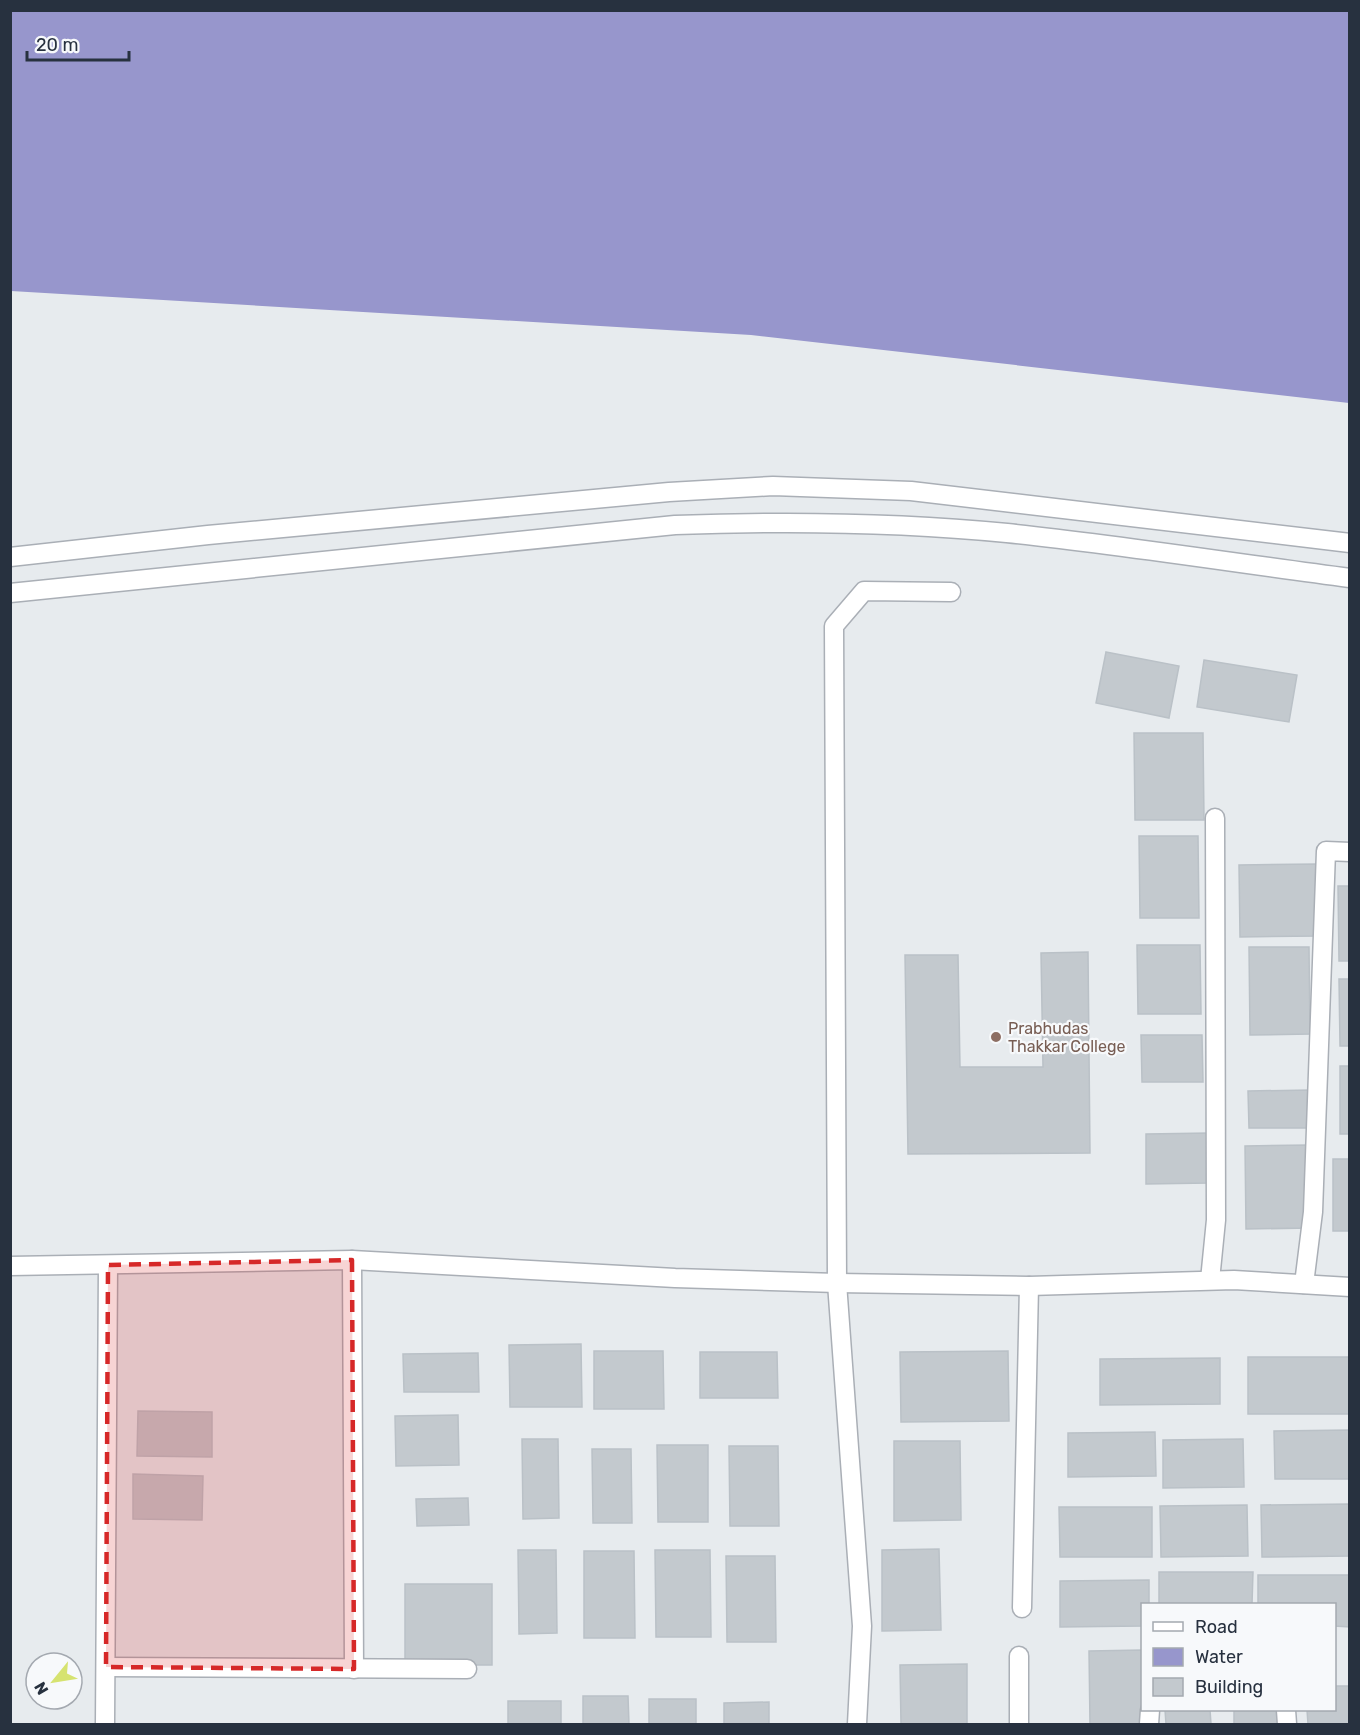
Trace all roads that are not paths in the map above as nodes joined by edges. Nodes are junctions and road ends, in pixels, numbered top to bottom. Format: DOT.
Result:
graph roads {
  1 [pos="1350,543"];
  2 [pos="10,557"];
  3 [pos="1350,578"];
  4 [pos="951,592"];
  5 [pos="10,593"];
  6 [pos="1215,818"];
  7 [pos="1350,852"];
  8 [pos="352,1260"];
  9 [pos="108,1265"];
  10 [pos="10,1266"];
  11 [pos="1210,1280"];
  12 [pos="837,1282"];
  13 [pos="1304,1284"];
  14 [pos="1029,1286"];
  15 [pos="1350,1287"];
  16 [pos="1022,1608"];
  17 [pos="1019,1656"];
  18 [pos="106,1667"];
  19 [pos="354,1669"];
  20 [pos="467,1669"];
  21 [pos="105,1725"];
  22 [pos="856,1725"];
  23 [pos="1019,1725"];
  1 -- 2 [label="street"];
  3 -- 5 [label="street"];
  4 -- 12 [label="street"];
  6 -- 11 [label="street"];
  7 -- 13 [label="street"];
  8 -- 9 [label="street"];
  8 -- 12 [label="street"];
  8 -- 19 [label="street"];
  9 -- 10 [label="street"];
  9 -- 18 [label="street"];
  11 -- 13 [label="street"];
  11 -- 14 [label="street"];
  12 -- 14 [label="street"];
  12 -- 22 [label="street"];
  13 -- 15 [label="street"];
  14 -- 16 [label="street"];
  17 -- 23 [label="street"];
  18 -- 19 [label="street"];
  18 -- 21 [label="street"];
  19 -- 20 [label="street"];
}
